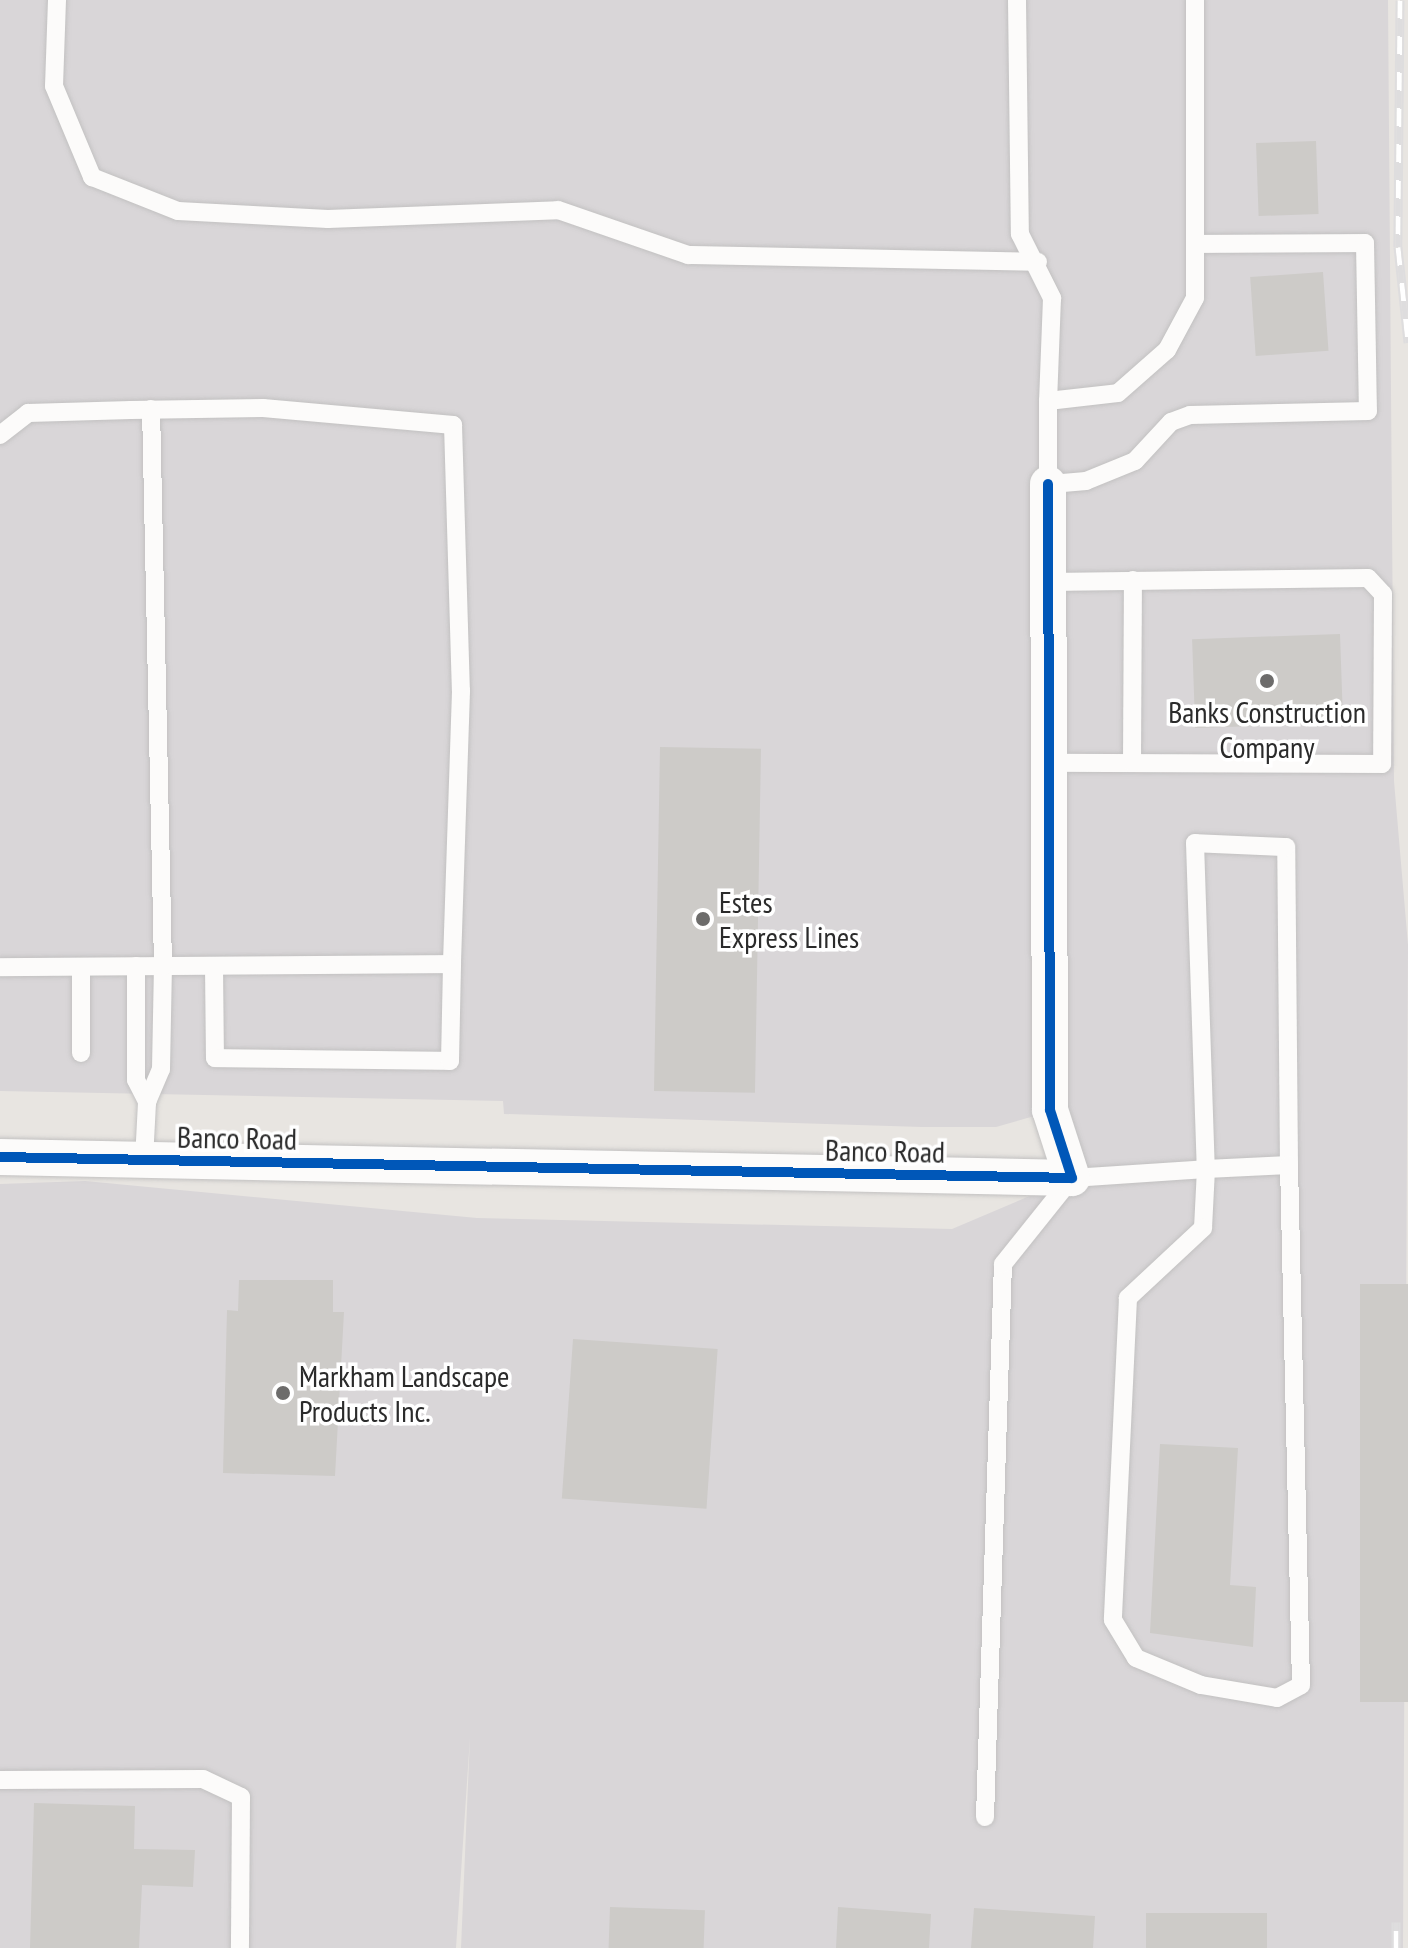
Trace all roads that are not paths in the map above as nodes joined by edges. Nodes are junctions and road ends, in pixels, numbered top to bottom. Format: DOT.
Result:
graph roads {
  1 [pos="57,0"];
  2 [pos="1017,0"];
  3 [pos="1195,0"];
  4 [pos="1195,244"];
  5 [pos="1038,262"];
  6 [pos="1048,401"];
  7 [pos="151,409"];
  8 [pos="0,435"];
  9 [pos="1048,484"];
  10 [pos="1133,580"];
  11 [pos="1048,582"];
  12 [pos="1049,763"];
  13 [pos="1132,763"];
  14 [pos="452,964"];
  15 [pos="136,966"];
  16 [pos="163,966"];
  17 [pos="0,967"];
  18 [pos="81,967"];
  19 [pos="214,967"];
  20 [pos="81,1053"];
  21 [pos="147,1102"];
  22 [pos="0,1157"];
  23 [pos="144,1160"];
  24 [pos="1289,1165"];
  25 [pos="1206,1169"];
  26 [pos="1072,1178"];
  27 [pos="0,1780"];
  28 [pos="985,1817"];
  29 [pos="240,1948"];
  1 -- 5 [label="lane"];
  2 -- 5 [label="lane"];
  3 -- 4 [label="lane"];
  4 -- 6 [label="lane"];
  4 -- 9 [label="lane"];
  5 -- 6 [label="lane"];
  6 -- 9 [label="lane"];
  7 -- 8 [label="lane"];
  7 -- 14 [label="lane"];
  7 -- 16 [label="lane"];
  9 -- 11 [label="street"];
  10 -- 11 [label="lane"];
  10 -- 13 [label="lane"];
  10 -- 13 [label="lane"];
  11 -- 12 [label="street"];
  12 -- 13 [label="lane"];
  12 -- 26 [label="street"];
  14 -- 19 [label="lane"];
  14 -- 19 [label="lane"];
  15 -- 16 [label="lane"];
  15 -- 18 [label="lane"];
  15 -- 21 [label="lane"];
  16 -- 19 [label="lane"];
  16 -- 21 [label="lane"];
  17 -- 18 [label="lane"];
  18 -- 20 [label="lane"];
  21 -- 23 [label="lane"];
  22 -- 23 [label="street, Banco Road"];
  23 -- 26 [label="street, Banco Road"];
  24 -- 25 [label="lane"];
  24 -- 25 [label="lane"];
  24 -- 25 [label="lane"];
  25 -- 26 [label="lane"];
  26 -- 28 [label="lane"];
  27 -- 29 [label="lane"];
}
